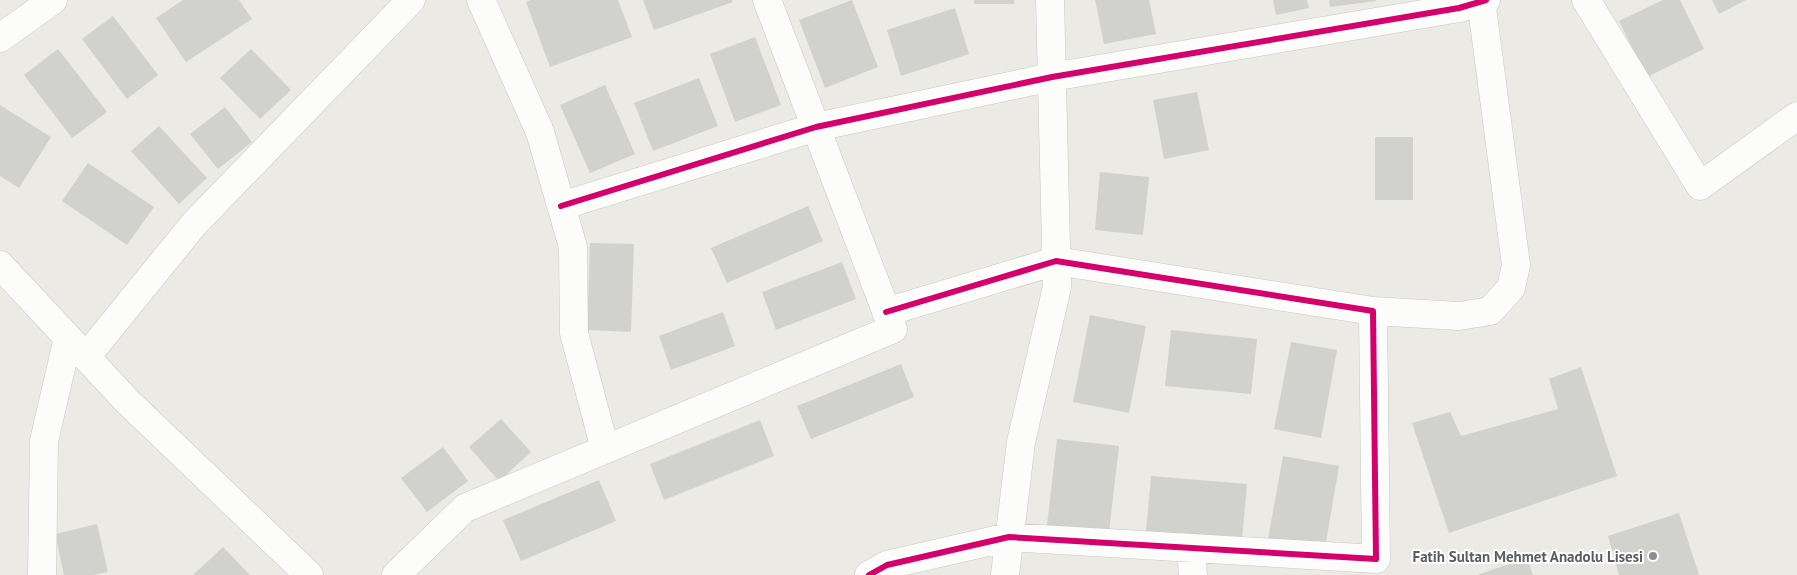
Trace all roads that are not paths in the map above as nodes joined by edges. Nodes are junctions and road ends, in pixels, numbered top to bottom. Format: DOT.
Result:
graph roads {
  1 [pos="52,0"];
  2 [pos="411,0"];
  3 [pos="481,0"];
  4 [pos="767,0"];
  5 [pos="1050,0"];
  6 [pos="1483,0"];
  7 [pos="1586,0"];
  8 [pos="0,38"];
  9 [pos="1052,77"];
  10 [pos="1797,116"];
  11 [pos="816,127"];
  12 [pos="562,206"];
  13 [pos="1056,261"];
  14 [pos="0,265"];
  15 [pos="1373,311"];
  16 [pos="886,312"];
  17 [pos="77,347"];
  18 [pos="605,449"];
  19 [pos="1009,537"];
  20 [pos="1191,548"];
  21 [pos="42,575"];
  22 [pos="309,575"];
  23 [pos="396,575"];
  24 [pos="869,575"];
  25 [pos="1005,575"];
  26 [pos="1193,575"];
  1 -- 8 [label="street"];
  2 -- 17 [label="street"];
  3 -- 12 [label="street"];
  4 -- 11 [label="street"];
  5 -- 9 [label="street"];
  6 -- 9 [label="street"];
  6 -- 15 [label="street"];
  7 -- 10 [label="street"];
  9 -- 11 [label="street"];
  9 -- 13 [label="street"];
  11 -- 12 [label="street"];
  11 -- 16 [label="street"];
  12 -- 18 [label="street"];
  13 -- 15 [label="street"];
  13 -- 16 [label="street"];
  13 -- 19 [label="street"];
  14 -- 17 [label="street"];
  15 -- 20 [label="street"];
  16 -- 18 [label="street"];
  17 -- 21 [label="street"];
  17 -- 22 [label="street"];
  18 -- 23 [label="street"];
  19 -- 20 [label="street"];
  19 -- 24 [label="street"];
  19 -- 25 [label="street"];
  20 -- 26 [label="street"];
}
